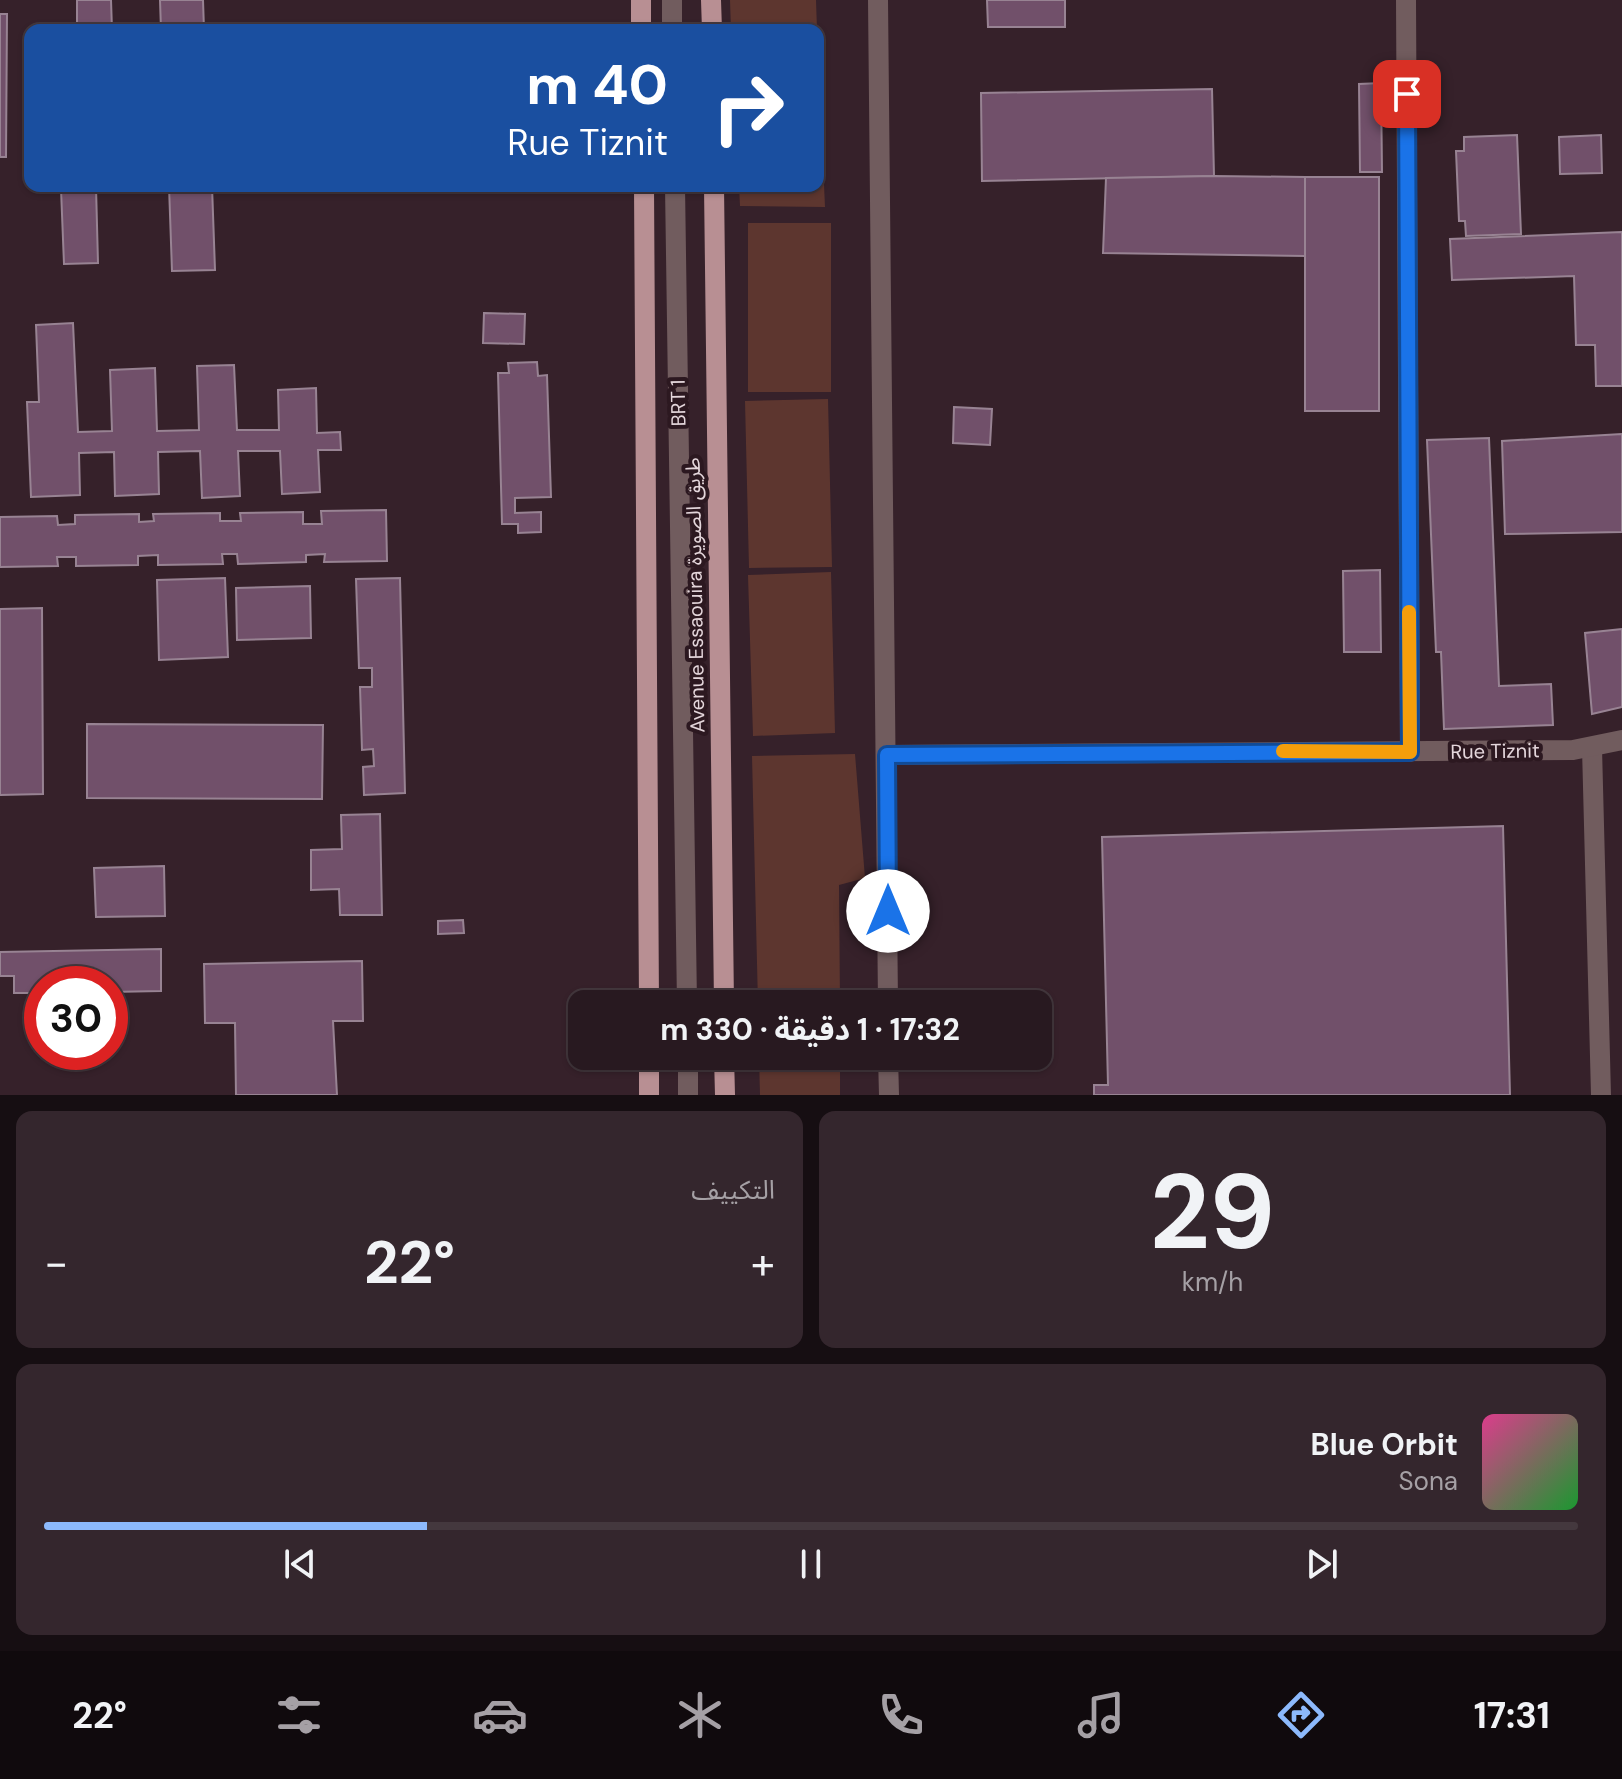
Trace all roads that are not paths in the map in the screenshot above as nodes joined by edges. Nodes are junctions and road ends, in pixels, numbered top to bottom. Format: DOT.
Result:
graph roads {
  1 [pos="641,0"];
  2 [pos="672,0"];
  3 [pos="711,0"];
  4 [pos="878,0"];
  5 [pos="1406,0"];
  6 [pos="641,24"];
  7 [pos="672,24"];
  8 [pos="712,24"];
  9 [pos="644,192"];
  10 [pos="675,192"];
  11 [pos="714,192"];
  12 [pos="1622,740"];
  13 [pos="1592,748"];
  14 [pos="1410,752"];
  15 [pos="887,755"];
  16 [pos="649,990"];
  17 [pos="687,990"];
  18 [pos="724,990"];
  19 [pos="888,990"];
  20 [pos="1622,1035"];
  21 [pos="1600,1036"];
  22 [pos="649,1070"];
  23 [pos="688,1070"];
  24 [pos="724,1070"];
  25 [pos="888,1070"];
  26 [pos="649,1095"];
  27 [pos="688,1095"];
  28 [pos="725,1095"];
  29 [pos="889,1095"];
  30 [pos="1601,1095"];
  1 -- 6 [label="main road"];
  2 -- 7 [label="street"];
  3 -- 8 [label="main road"];
  4 -- 15 [label="street"];
  5 -- 14 [label="street"];
  9 -- 16 [label="main road"];
  10 -- 17 [label="street, BRT 1"];
  11 -- 18 [label="main road, Avenue Essaouira طريق الصويرة"];
  12 -- 13 [label="street, Rue Tiznit"];
  13 -- 14 [label="street, Rue Tiznit"];
  13 -- 21 [label="street"];
  14 -- 15 [label="street, Rue Tiznit"];
  15 -- 19 [label="street"];
  20 -- 21 [label="street"];
  21 -- 30 [label="street"];
  22 -- 26 [label="main road"];
  23 -- 27 [label="street"];
  24 -- 28 [label="main road"];
  25 -- 29 [label="street"];
}
